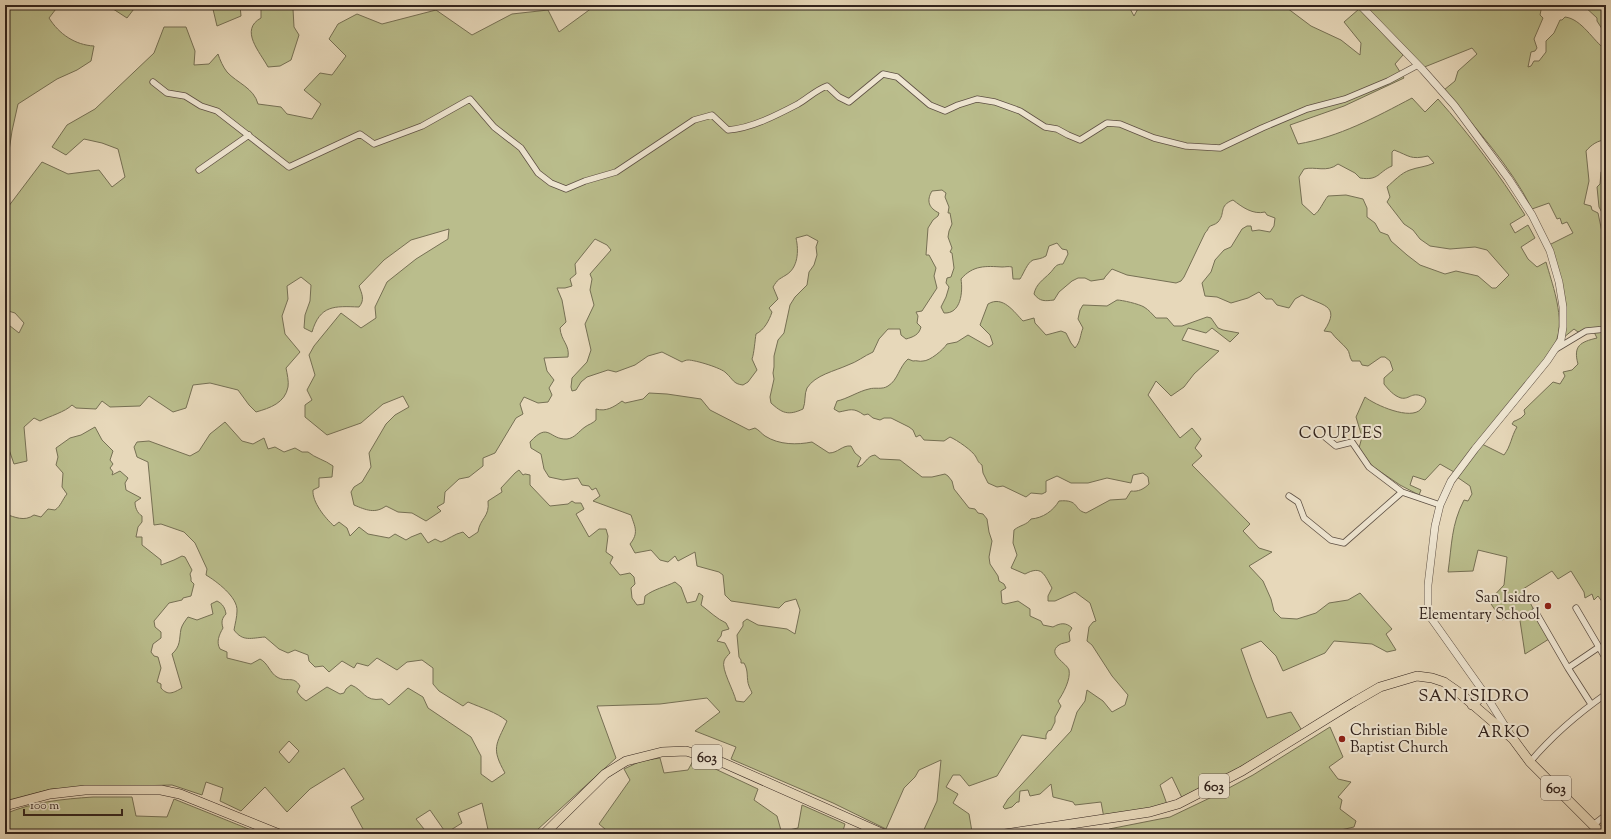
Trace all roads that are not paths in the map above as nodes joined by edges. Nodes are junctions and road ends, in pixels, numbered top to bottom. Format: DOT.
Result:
graph roads {
  1 [pos="1360,5"];
  2 [pos="1418,65"];
  3 [pos="153,82"];
  4 [pos="249,135"];
  5 [pos="199,170"];
  6 [pos="1606,329"];
  7 [pos="1554,350"];
  8 [pos="1325,437"];
  9 [pos="1402,492"];
  10 [pos="1290,496"];
  11 [pos="1440,505"];
  12 [pos="1576,608"];
  13 [pos="1535,611"];
  14 [pos="1599,647"];
  15 [pos="1606,659"];
  16 [pos="1568,668"];
  17 [pos="1485,694"];
  18 [pos="1606,694"];
  19 [pos="1591,704"];
  20 [pos="1472,705"];
  21 [pos="1513,739"];
  22 [pos="1530,762"];
  23 [pos="5,806"];
  24 [pos="1606,815"];
  25 [pos="1593,825"];
  26 [pos="279,834"];
  27 [pos="544,834"];
  28 [pos="884,834"];
  29 [pos="1004,834"];
  30 [pos="1602,834"];
  1 -- 2 [label="street"];
  2 -- 4 [label="street"];
  2 -- 7 [label="street"];
  3 -- 4 [label="street"];
  4 -- 5 [label="street"];
  6 -- 7 [label="street"];
  7 -- 11 [label="street"];
  8 -- 9 [label="street"];
  9 -- 10 [label="street"];
  9 -- 11 [label="street"];
  11 -- 17 [label="street"];
  12 -- 14 [label="street"];
  13 -- 16 [label="street"];
  14 -- 15 [label="street"];
  14 -- 16 [label="street"];
  16 -- 19 [label="street"];
  17 -- 20 [label="main road"];
  17 -- 21 [label="street"];
  18 -- 19 [label="street"];
  19 -- 22 [label="street"];
  20 -- 21 [label="main road, 603"];
  20 -- 29 [label="main road, 603"];
  21 -- 22 [label="main road, 603"];
  22 -- 25 [label="main road, 603"];
  23 -- 26 [label="main road"];
  24 -- 25 [label="street"];
  25 -- 30 [label="main road, 603"];
  27 -- 28 [label="main road, 603"];
}
